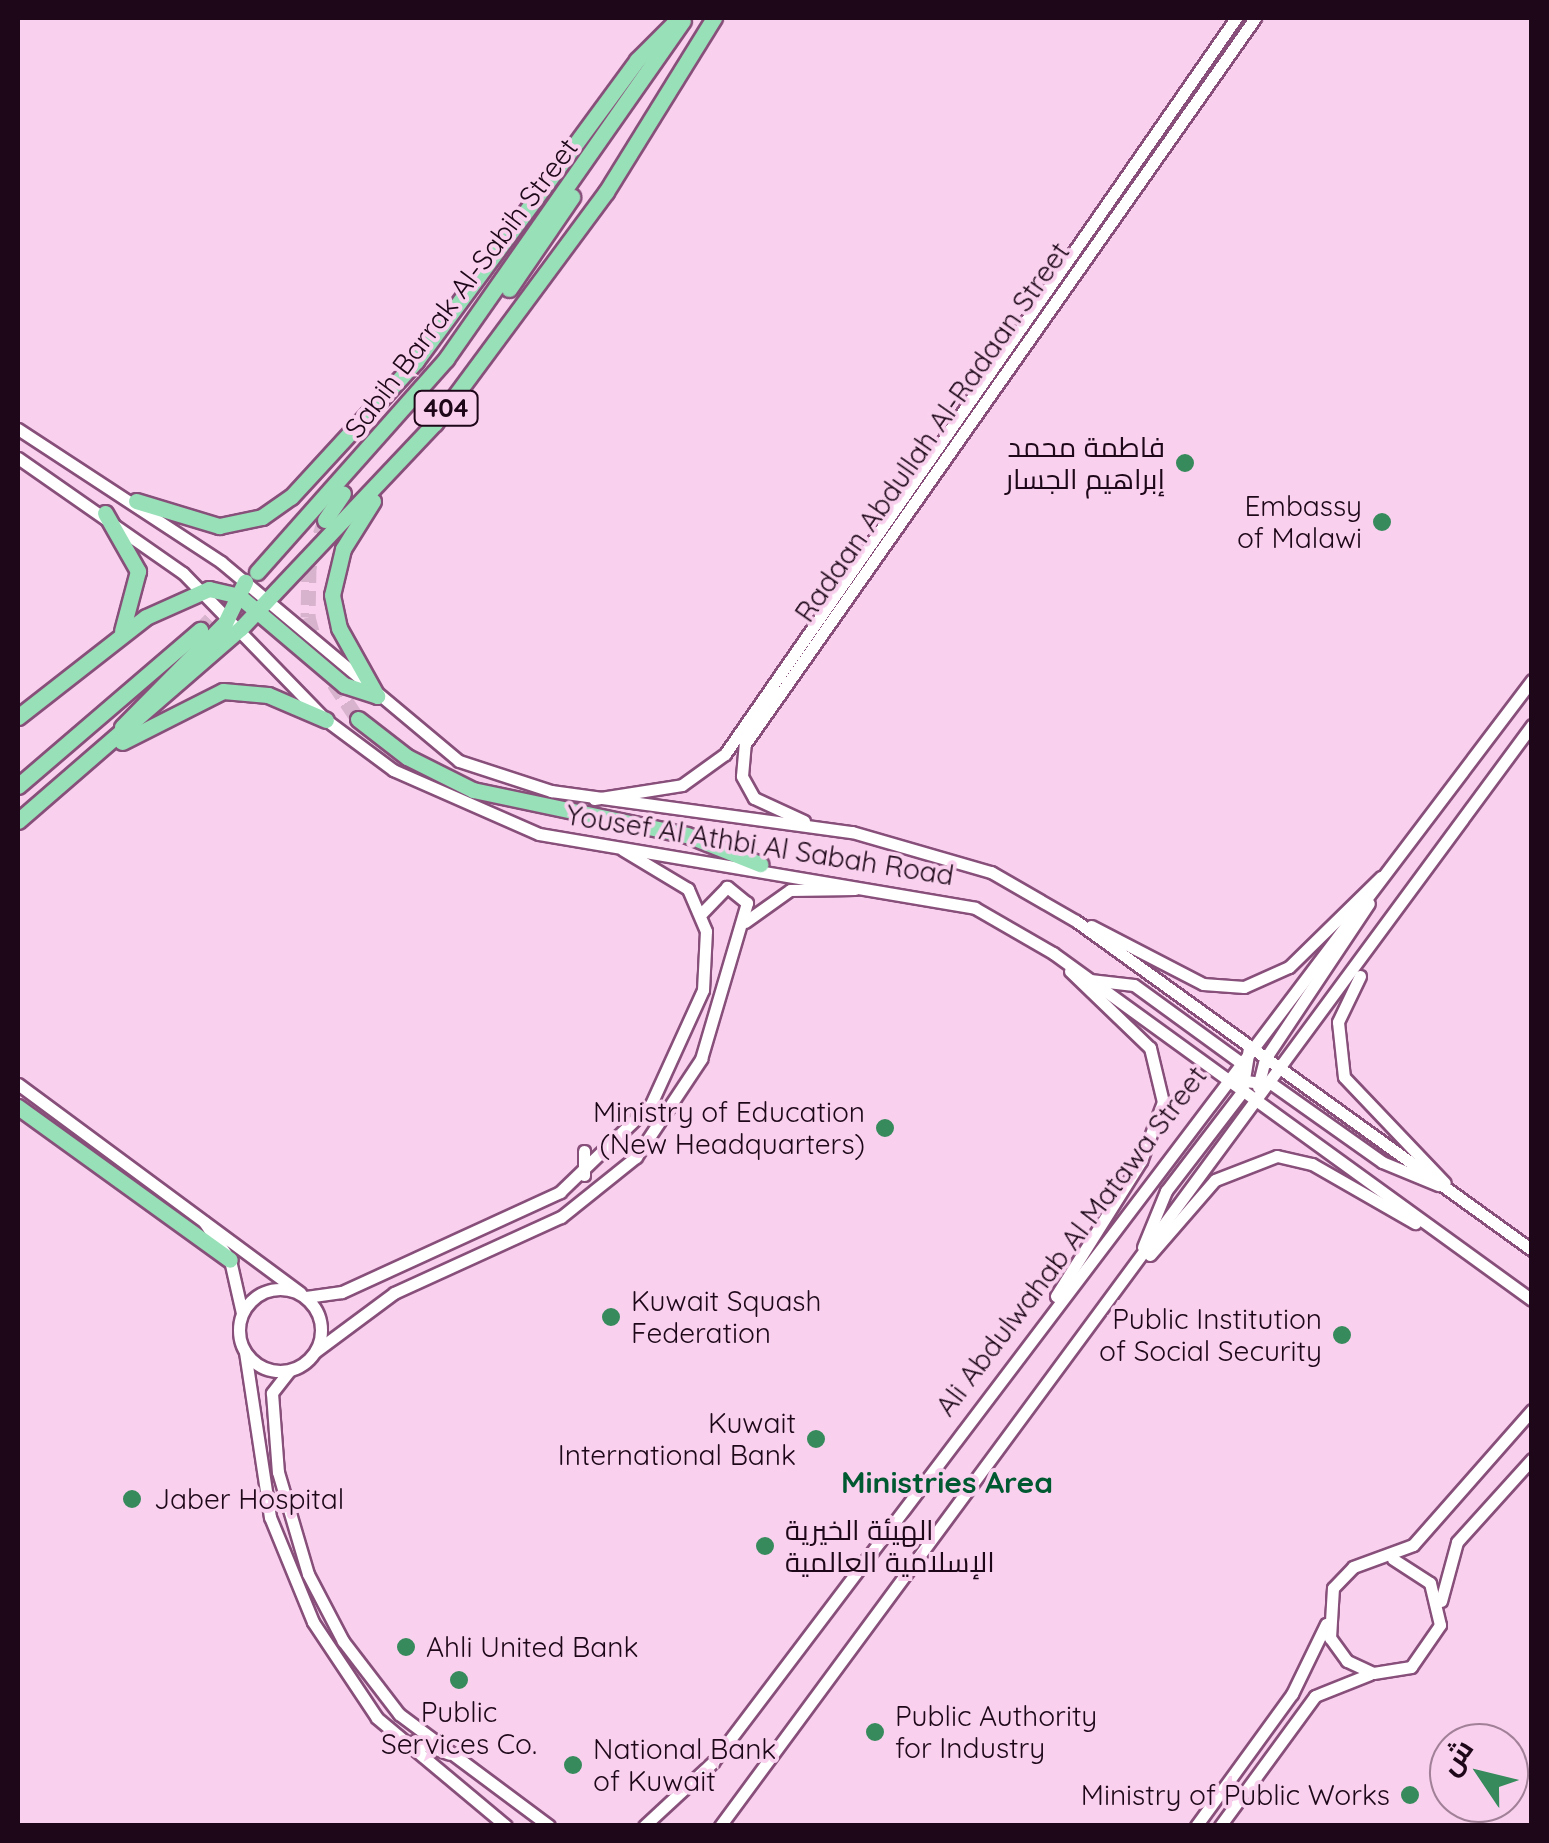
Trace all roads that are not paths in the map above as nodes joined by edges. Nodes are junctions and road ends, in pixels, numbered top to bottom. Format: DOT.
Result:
graph roads {
  1 [pos="682,18"];
  2 [pos="714,18"];
  3 [pos="1236,18"];
  4 [pos="1255,18"];
  5 [pos="1196,74"];
  6 [pos="1208,83"];
  7 [pos="1142,150"];
  8 [pos="1154,159"];
  9 [pos="580,174"];
  10 [pos="18,430"];
  11 [pos="18,458"];
  12 [pos="387,478"];
  13 [pos="897,500"];
  14 [pos="136,501"];
  15 [pos="909,508"];
  16 [pos="105,513"];
  17 [pos="325,520"];
  18 [pos="248,584"];
  19 [pos="202,590"];
  20 [pos="262,607"];
  21 [pos="236,622"];
  22 [pos="200,630"];
  23 [pos="113,642"];
  24 [pos="1532,680"];
  25 [pos="376,696"];
  26 [pos="18,717"];
  27 [pos="358,718"];
  28 [pos="326,720"];
  29 [pos="1532,725"];
  30 [pos="113,744"];
  31 [pos="725,754"];
  32 [pos="741,764"];
  33 [pos="18,786"];
  34 [pos="594,799"];
  35 [pos="18,821"];
  36 [pos="852,832"];
  37 [pos="610,844"];
  38 [pos="1403,858"];
  39 [pos="760,864"];
  40 [pos="890,890"];
  41 [pos="1373,895"];
  42 [pos="1400,910"];
  43 [pos="703,912"];
  44 [pos="1076,921"];
  45 [pos="745,922"];
  46 [pos="1054,953"];
  47 [pos="1090,980"];
  48 [pos="1248,1048"];
  49 [pos="1281,1070"];
  50 [pos="1254,1074"];
  51 [pos="1225,1079"];
  52 [pos="18,1084"];
  53 [pos="1257,1102"];
  54 [pos="18,1107"];
  55 [pos="584,1151"];
  56 [pos="584,1175"];
  57 [pos="1447,1188"];
  58 [pos="198,1215"];
  59 [pos="1532,1250"];
  60 [pos="1467,1252"];
  61 [pos="1141,1256"];
  62 [pos="230,1260"];
  63 [pos="303,1296"];
  64 [pos="1532,1300"];
  65 [pos="242,1314"];
  66 [pos="1035,1336"];
  67 [pos="1071,1350"];
  68 [pos="245,1352"];
  69 [pos="316,1352"];
  70 [pos="289,1371"];
  71 [pos="1532,1410"];
  72 [pos="1532,1460"];
  73 [pos="1393,1559"];
  74 [pos="1440,1610"];
  75 [pos="1326,1624"];
  76 [pos="1373,1673"];
  77 [pos="398,1738"];
  78 [pos="450,1754"];
  79 [pos="506,1826"];
  80 [pos="549,1826"];
  81 [pos="644,1826"];
  82 [pos="720,1826"];
  83 [pos="1196,1826"];
  84 [pos="1220,1826"];
  1 -- 9 [label="main road, Sabih Barrak Al-Sabih Street / 404"];
  1 -- 14 [label="main road"];
  2 -- 12 [label="main road, Sabih Barrak Al-Sabih Street / 404"];
  3 -- 5 [label="street, Radaan Abdullah Al-Radaan Street"];
  4 -- 6 [label="street, Radaan Abdullah Al-Radaan Street"];
  5 -- 6 [label="street"];
  5 -- 7 [label="street, Radaan Abdullah Al-Radaan Street"];
  6 -- 8 [label="street, Radaan Abdullah Al-Radaan Street"];
  7 -- 8 [label="street"];
  7 -- 13 [label="street, Radaan Abdullah Al-Radaan Street"];
  8 -- 15 [label="street, Radaan Abdullah Al-Radaan Street"];
  9 -- 17 [label="main road"];
  9 -- 18 [label="main road, Sabih Barrak Al-Sabih Street / 404"];
  10 -- 14 [label="street"];
  11 -- 16 [label="street, Yousef Al Athbi Al Sabah Road"];
  12 -- 20 [label="main road, Sabih Barrak Al-Sabih Street / 404"];
  12 -- 25 [label="main road"];
  13 -- 15 [label="street"];
  13 -- 31 [label="street, Radaan Abdullah Al-Radaan Street"];
  14 -- 18 [label="street"];
  15 -- 32 [label="street, Radaan Abdullah Al-Radaan Street"];
  16 -- 19 [label="street, Yousef Al Athbi Al Sabah Road"];
  16 -- 23 [label="main road"];
  18 -- 19 [label="main road"];
  18 -- 20 [label="main road"];
  18 -- 21 [label="main road, Sabih Barrak Al-Sabih Street"];
  19 -- 21 [label="street, Yousef Al Athbi Al Sabah Road"];
  19 -- 23 [label="main road"];
  20 -- 21 [label="main road, Sabih Barrak Al-Sabih Street / 404"];
  20 -- 25 [label="main road"];
  21 -- 28 [label="street, Yousef Al Athbi Al Sabah Road"];
  21 -- 30 [label="main road, Sabih Barrak Al-Sabih Street / 404"];
  22 -- 33 [label="main road"];
  23 -- 26 [label="main road"];
  24 -- 38 [label="street, Ali Abdulwahab Al Matawa Street"];
  25 -- 34 [label="street, Yousef Al Athbi Al Sabah Road"];
  27 -- 39 [label="main road"];
  28 -- 30 [label="main road"];
  28 -- 37 [label="street, Yousef Al Athbi Al Sabah Road"];
  29 -- 42 [label="street, Ali Abdulwahab Al Matawa Street"];
  30 -- 35 [label="main road, 404"];
  31 -- 32 [label="street"];
  31 -- 34 [label="street, Radaan Abdullah Al-Radaan Street"];
  32 -- 36 [label="street"];
  34 -- 36 [label="street, Yousef Al Athbi Al Sabah Road"];
  36 -- 44 [label="street, Yousef Al Athbi Al Sabah Road"];
  37 -- 39 [label="street, Yousef Al Athbi Al Sabah Road"];
  37 -- 43 [label="street"];
  38 -- 41 [label="street, Ali Abdulwahab Al Matawa Street"];
  38 -- 44 [label="street"];
  39 -- 40 [label="street, Yousef Al Athbi Al Sabah Road"];
  40 -- 45 [label="street"];
  40 -- 46 [label="street, Yousef Al Athbi Al Sabah Road"];
  41 -- 48 [label="street, Ali Abdulwahab Al Matawa Street"];
  41 -- 50 [label="street"];
  42 -- 49 [label="street, Ali Abdulwahab Al Matawa Street"];
  42 -- 57 [label="street"];
  43 -- 45 [label="street"];
  43 -- 56 [label="street"];
  44 -- 48 [label="street, Yousef Al Athbi Al Sabah Road"];
  45 -- 69 [label="street"];
  46 -- 47 [label="street, Yousef Al Athbi Al Sabah Road"];
  46 -- 66 [label="street"];
  47 -- 50 [label="street"];
  47 -- 51 [label="street, Yousef Al Athbi Al Sabah Road"];
  48 -- 50 [label="street, Ali Abdulwahab Al Matawa Street"];
  48 -- 50 [label="street, Yousef Al Athbi Al Sabah Road"];
  49 -- 50 [label="street, Ali Abdulwahab Al Matawa Street"];
  49 -- 50 [label="street, Yousef Al Athbi Al Sabah Road"];
  49 -- 57 [label="street, Yousef Al Athbi Al Sabah Road"];
  50 -- 51 [label="street, Yousef Al Athbi Al Sabah Road"];
  50 -- 51 [label="street, Ali Abdulwahab Al Matawa Street"];
  50 -- 53 [label="street, Yousef Al Athbi Al Sabah Road"];
  50 -- 53 [label="street, Ali Abdulwahab Al Matawa Street"];
  50 -- 57 [label="street"];
  50 -- 61 [label="street"];
  51 -- 66 [label="street, Ali Abdulwahab Al Matawa Street"];
  52 -- 58 [label="street"];
  53 -- 60 [label="street, Yousef Al Athbi Al Sabah Road"];
  53 -- 61 [label="street, Ali Abdulwahab Al Matawa Street"];
  54 -- 62 [label="main road"];
  55 -- 56 [label="street"];
  56 -- 63 [label="street"];
  57 -- 59 [label="street, Yousef Al Athbi Al Sabah Road"];
  58 -- 62 [label="street"];
  58 -- 63 [label="street"];
  60 -- 64 [label="street, Yousef Al Athbi Al Sabah Road"];
  60 -- 67 [label="street"];
  61 -- 67 [label="street, Ali Abdulwahab Al Matawa Street"];
  62 -- 65 [label="street"];
  63 -- 65 [label="street"];
  63 -- 69 [label="street"];
  65 -- 68 [label="street"];
  66 -- 81 [label="street, Ali Abdulwahab Al Matawa Street"];
  67 -- 82 [label="street, Ali Abdulwahab Al Matawa Street"];
  68 -- 70 [label="street"];
  68 -- 77 [label="street"];
  69 -- 70 [label="street"];
  70 -- 78 [label="street"];
  71 -- 73 [label="street"];
  72 -- 74 [label="street"];
  73 -- 74 [label="street"];
  73 -- 75 [label="street"];
  74 -- 76 [label="street"];
  75 -- 76 [label="street"];
  75 -- 83 [label="street"];
  76 -- 84 [label="street"];
  77 -- 78 [label="street"];
  77 -- 79 [label="street"];
  78 -- 80 [label="street"];
}
